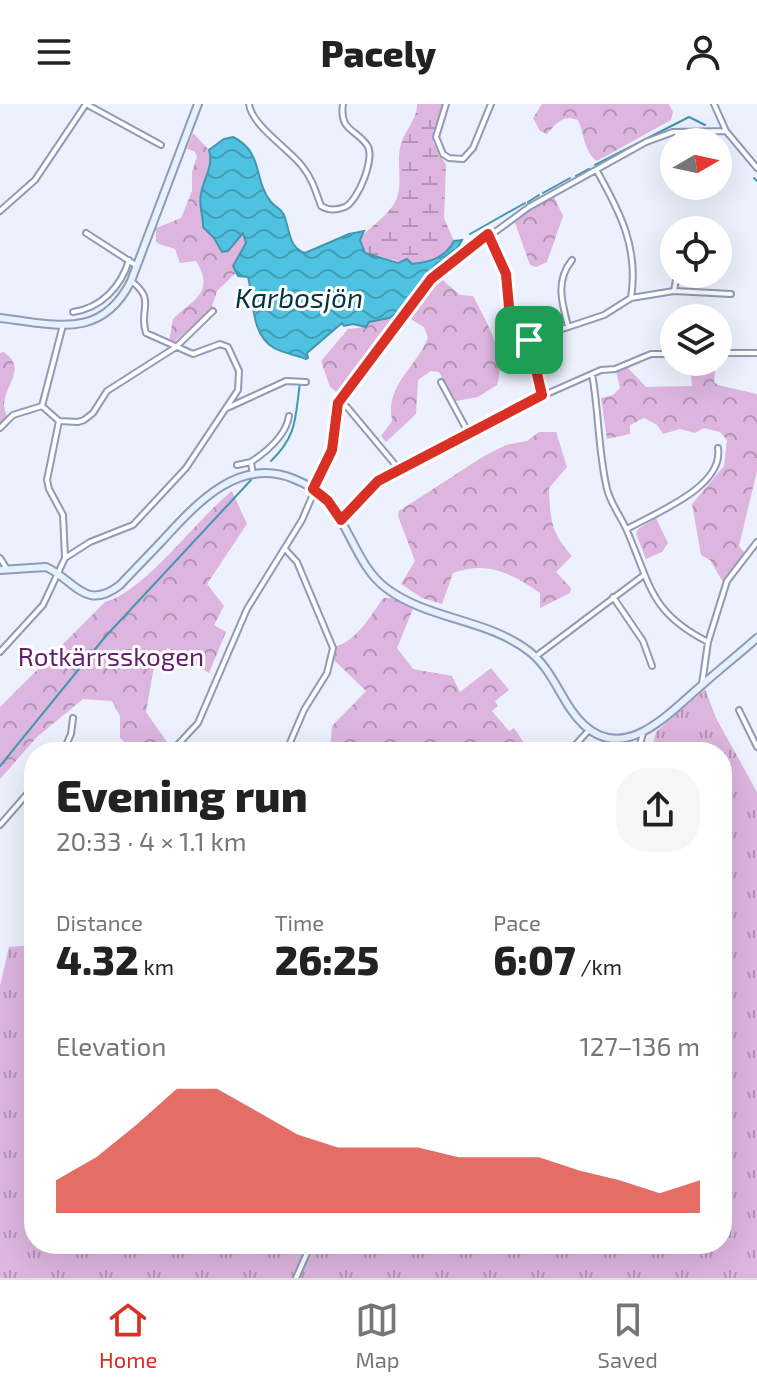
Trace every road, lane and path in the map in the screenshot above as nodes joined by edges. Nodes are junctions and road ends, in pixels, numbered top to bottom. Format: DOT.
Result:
graph roads {
  1 [pos="86,104"];
  2 [pos="198,104"];
  3 [pos="249,104"];
  4 [pos="343,104"];
  5 [pos="446,104"];
  6 [pos="491,104"];
  7 [pos="714,104"];
  8 [pos="725,128"];
  9 [pos="660,136"];
  10 [pos="732,138"];
  11 [pos="161,145"];
  12 [pos="757,168"];
  13 [pos="597,171"];
  14 [pos="0,211"];
  15 [pos="86,233"];
  16 [pos="488,234"];
  17 [pos="129,260"];
  18 [pos="572,260"];
  19 [pos="137,266"];
  20 [pos="131,281"];
  21 [pos="675,288"];
  22 [pos="674,291"];
  23 [pos="731,294"];
  24 [pos="631,298"];
  25 [pos="213,311"];
  26 [pos="73,312"];
  27 [pos="0,318"];
  28 [pos="63,325"];
  29 [pos="568,326"];
  30 [pos="529,340"];
  31 [pos="176,347"];
  32 [pos="732,353"];
  33 [pos="757,353"];
  34 [pos="660,355"];
  35 [pos="592,374"];
  36 [pos="306,382"];
  37 [pos="441,382"];
  38 [pos="542,395"];
  39 [pos="338,403"];
  40 [pos="42,406"];
  41 [pos="225,409"];
  42 [pos="289,416"];
  43 [pos="59,421"];
  44 [pos="0,428"];
  45 [pos="468,432"];
  46 [pos="718,448"];
  47 [pos="251,462"];
  48 [pos="237,465"];
  49 [pos="399,469"];
  50 [pos="253,475"];
  51 [pos="313,489"];
  52 [pos="341,520"];
  53 [pos="627,529"];
  54 [pos="757,542"];
  55 [pos="285,549"];
  56 [pos="0,558"];
  57 [pos="65,558"];
  58 [pos="4,570"];
  59 [pos="56,572"];
  60 [pos="644,575"];
  61 [pos="613,597"];
  62 [pos="757,638"];
  63 [pos="708,642"];
  64 [pos="0,652"];
  65 [pos="535,657"];
  66 [pos="652,666"];
  67 [pos="702,684"];
  68 [pos="739,710"];
  69 [pos="73,718"];
  70 [pos="589,729"];
  71 [pos="643,733"];
  72 [pos="67,742"];
  73 [pos="180,742"];
  74 [pos="290,742"];
  75 [pos="578,742"];
  76 [pos="641,742"];
  77 [pos="757,747"];
  78 [pos="24,797"];
  79 [pos="0,825"];
  80 [pos="307,1254"];
  81 [pos="296,1278"];
  1 -- 11 [label="street"];
  1 -- 14 [label="street"];
  2 -- 19 [label="street"];
  3 -- 4 [label="street"];
  5 -- 6 [label="street"];
  7 -- 8 [label="street"];
  9 -- 13 [label="street"];
  10 -- 12 [label="street"];
  13 -- 16 [label="street"];
  13 -- 24 [label="street"];
  15 -- 17 [label="street"];
  16 -- 30 [label="street"];
  16 -- 39 [label="street"];
  17 -- 19 [label="street"];
  17 -- 26 [label="street"];
  18 -- 29 [label="street"];
  19 -- 20 [label="street"];
  20 -- 28 [label="street"];
  20 -- 31 [label="street"];
  21 -- 22 [label="street"];
  22 -- 23 [label="street"];
  22 -- 24 [label="street"];
  24 -- 29 [label="street"];
  25 -- 31 [label="street"];
  27 -- 28 [label="street"];
  28 -- 40 [label="street"];
  29 -- 30 [label="street"];
  30 -- 38 [label="street"];
  31 -- 41 [label="street"];
  31 -- 43 [label="street"];
  32 -- 33 [label="street"];
  34 -- 35 [label="street"];
  35 -- 38 [label="street"];
  35 -- 53 [label="street"];
  36 -- 41 [label="street"];
  37 -- 45 [label="street"];
  38 -- 45 [label="street"];
  39 -- 49 [label="street"];
  39 -- 51 [label="street"];
  40 -- 43 [label="street"];
  40 -- 44 [label="street"];
  41 -- 57 [label="street"];
  42 -- 47 [label="street"];
  43 -- 57 [label="street"];
  45 -- 49 [label="street"];
  46 -- 53 [label="street"];
  47 -- 48 [label="street"];
  47 -- 50 [label="street"];
  49 -- 52 [label="street"];
  50 -- 51 [label="street"];
  50 -- 59 [label="street"];
  51 -- 52 [label="street"];
  51 -- 55 [label="street"];
  52 -- 65 [label="street"];
  53 -- 60 [label="street"];
  54 -- 63 [label="street"];
  55 -- 73 [label="street"];
  55 -- 74 [label="street"];
  56 -- 58 [label="street"];
  57 -- 59 [label="street"];
  58 -- 59 [label="street"];
  59 -- 64 [label="street"];
  60 -- 61 [label="street"];
  60 -- 63 [label="street"];
  61 -- 65 [label="street"];
  61 -- 66 [label="street"];
  62 -- 67 [label="street"];
  63 -- 67 [label="street"];
  65 -- 70 [label="street"];
  67 -- 71 [label="street"];
  68 -- 77 [label="street"];
  69 -- 72 [label="street"];
  70 -- 71 [label="street"];
  70 -- 75 [label="street"];
  71 -- 76 [label="street"];
  78 -- 79 [label="street"];
  80 -- 81 [label="street"];
}
